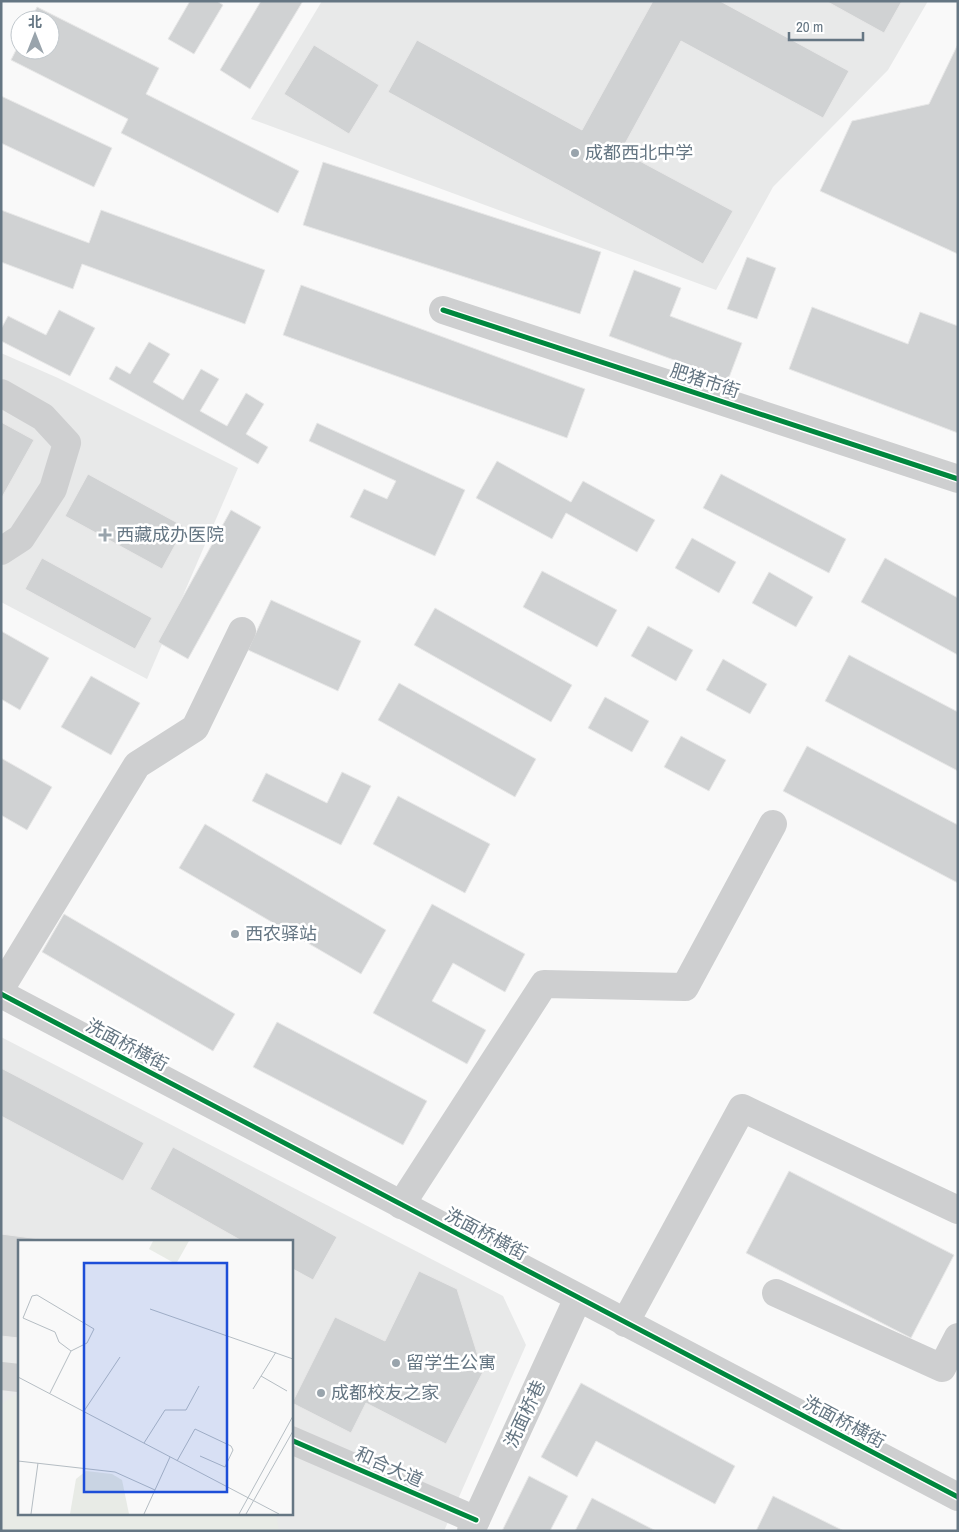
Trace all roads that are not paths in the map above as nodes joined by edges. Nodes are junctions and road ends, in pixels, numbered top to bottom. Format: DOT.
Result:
graph roads {
  1 [pos="443,310"];
  2 [pos="1,393"];
  3 [pos="958,479"];
  4 [pos="1,550"];
  5 [pos="242,631"];
  6 [pos="773,824"];
  7 [pos="1,988"];
  8 [pos="1,994"];
  9 [pos="401,1205"];
  10 [pos="958,1210"];
  11 [pos="776,1294"];
  12 [pos="578,1298"];
  13 [pos="625,1323"];
  14 [pos="958,1337"];
  15 [pos="1,1376"];
  16 [pos="18,1378"];
  17 [pos="292,1440"];
  18 [pos="958,1497"];
  19 [pos="474,1525"];
  1 -- 3 [label="street, 肥猪市街"];
  2 -- 4 [label="street"];
  5 -- 7 [label="street"];
  6 -- 9 [label="street"];
  8 -- 9 [label="street, 洗面桥横街"];
  9 -- 12 [label="street, 洗面桥横街"];
  10 -- 13 [label="street"];
  11 -- 14 [label="street"];
  12 -- 13 [label="street, 洗面桥横街"];
  12 -- 19 [label="street, 洗面桥巷"];
  13 -- 18 [label="street, 洗面桥横街"];
  15 -- 16 [label="street"];
  17 -- 19 [label="street, 和合大道"];
}
